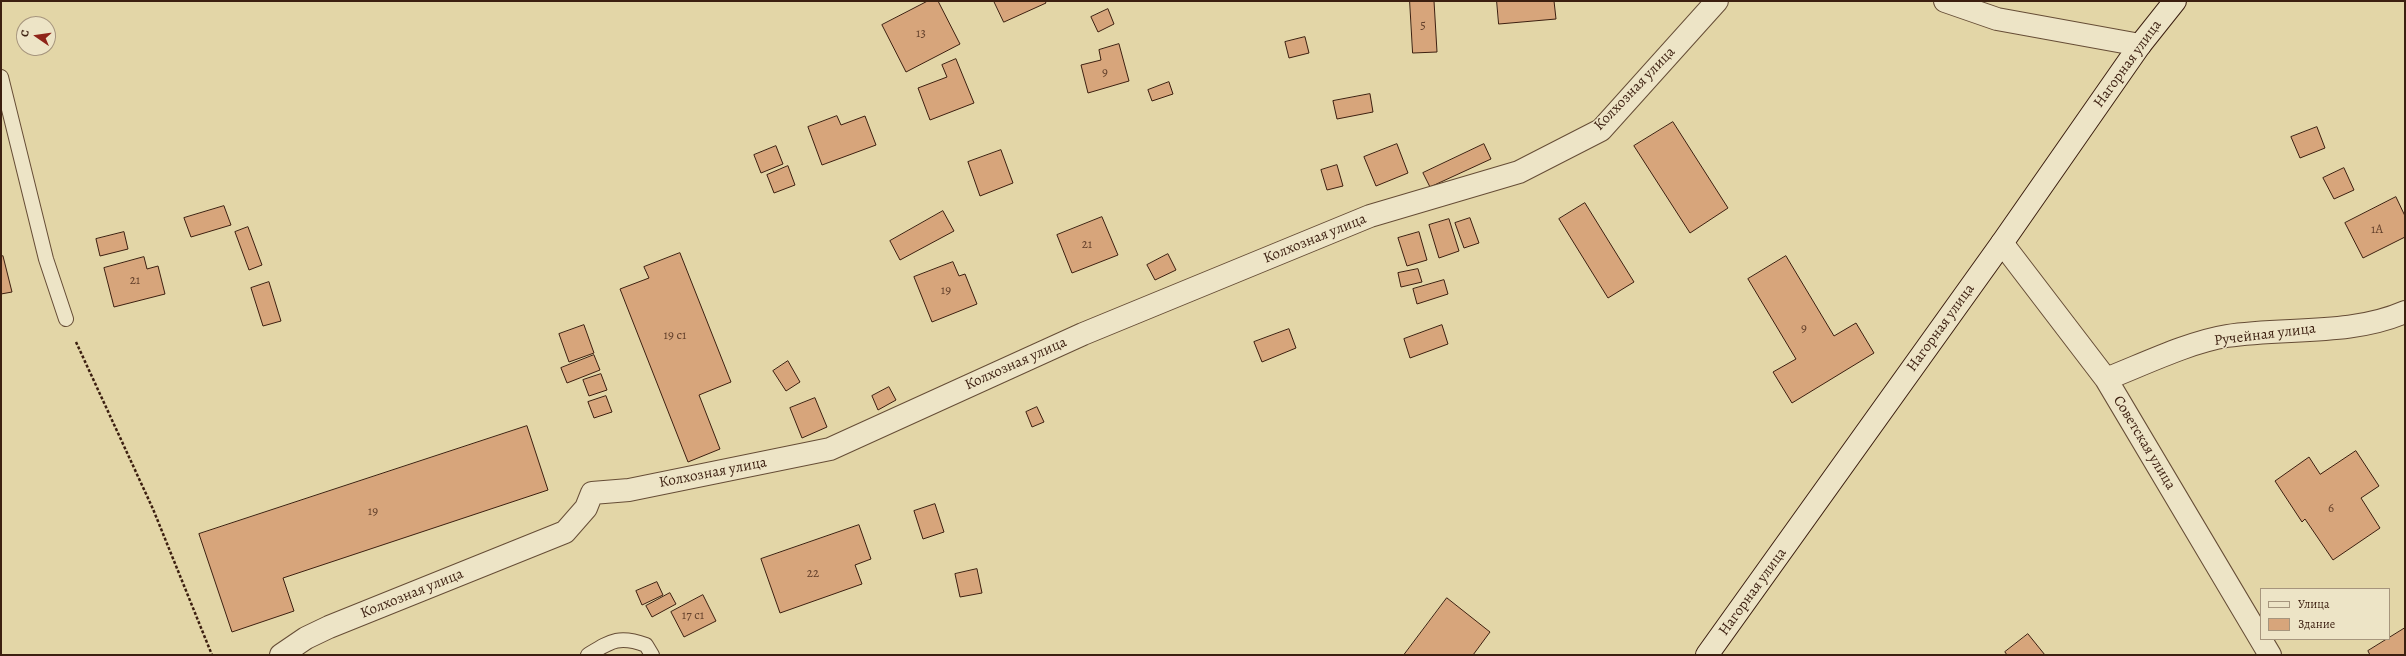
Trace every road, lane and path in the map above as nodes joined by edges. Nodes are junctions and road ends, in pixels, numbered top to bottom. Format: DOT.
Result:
graph roads {
  1 [pos="1717,1"];
  2 [pos="1945,1"];
  3 [pos="2175,1"];
  4 [pos="2140,45"];
  5 [pos="1,77"];
  6 [pos="2002,243"];
  7 [pos="2405,312"];
  8 [pos="66,319"];
  9 [pos="2106,379"];
  10 [pos="2260,638"];
  11 [pos="2261,640"];
  12 [pos="212,655"];
  13 [pos="281,655"];
  14 [pos="588,655"];
  15 [pos="652,655"];
  16 [pos="1707,655"];
  17 [pos="2270,655"];
  1 -- 13 [label="street, Колхозная улица"];
  2 -- 4 [label="street"];
  3 -- 4 [label="street, Нагорная улица"];
  4 -- 6 [label="street, Нагорная улица"];
  5 -- 8 [label="lane"];
  6 -- 9 [label="street, Советская улица"];
  6 -- 16 [label="street, Нагорная улица"];
  7 -- 9 [label="street, Ручейная улица"];
  8 -- 12 [label="path"];
  9 -- 10 [label="street, Советская улица"];
  11 -- 17 [label="street, Советская улица"];
  14 -- 15 [label="lane"];
}
